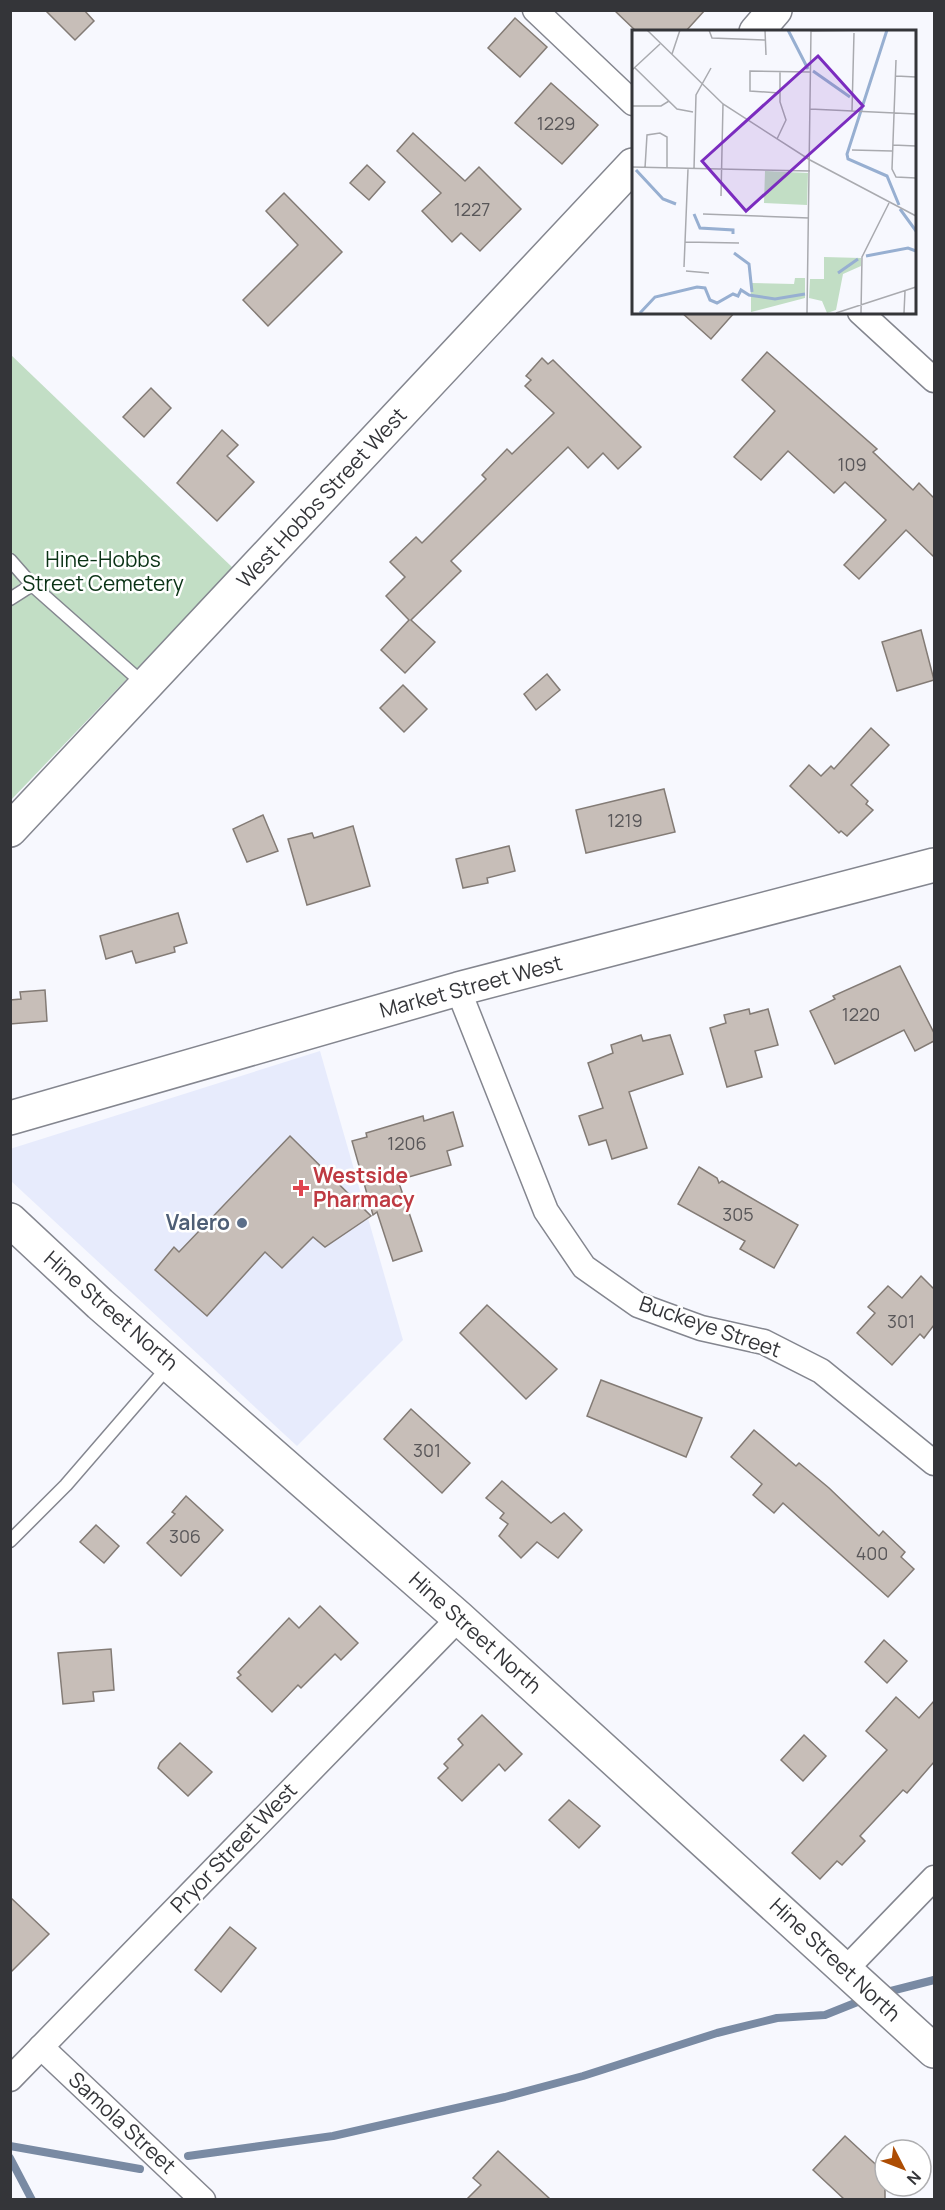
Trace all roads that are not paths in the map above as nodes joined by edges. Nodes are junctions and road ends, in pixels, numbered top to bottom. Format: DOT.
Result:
graph roads {
  1 [pos="535,10"];
  2 [pos="775,10"];
  3 [pos="758,30"];
  4 [pos="632,102"];
  5 [pos="632,166"];
  6 [pos="862,314"];
  7 [pos="934,380"];
  8 [pos="10,560"];
  9 [pos="32,585"];
  10 [pos="10,599"];
  11 [pos="146,685"];
  12 [pos="10,830"];
  13 [pos="934,866"];
  14 [pos="458,989"];
  15 [pos="10,1118"];
  16 [pos="10,1220"];
  17 [pos="171,1364"];
  18 [pos="930,1450"];
  19 [pos="10,1541"];
  20 [pos="459,1618"];
  21 [pos="934,1878"];
  22 [pos="846,1969"];
  23 [pos="41,2047"];
  24 [pos="934,2051"];
  25 [pos="10,2079"];
  26 [pos="203,2199"];
  1 -- 4 [label="street"];
  2 -- 3 [label="street"];
  5 -- 11 [label="street, West Hobbs Street West"];
  6 -- 7 [label="street"];
  8 -- 9 [label="lane"];
  9 -- 10 [label="lane"];
  9 -- 11 [label="lane"];
  11 -- 12 [label="street, West Hobbs Street West"];
  13 -- 14 [label="street, Market Street West"];
  14 -- 15 [label="street, Market Street West"];
  14 -- 18 [label="street, Buckeye Street"];
  16 -- 17 [label="street, Hine Street North"];
  17 -- 19 [label="lane"];
  17 -- 20 [label="street, Hine Street North"];
  20 -- 22 [label="street, Hine Street North"];
  20 -- 23 [label="street, Pryor Street West"];
  21 -- 22 [label="street"];
  22 -- 24 [label="street, Hine Street North"];
  23 -- 25 [label="street, Pryor Street West"];
  23 -- 26 [label="street, Samola Street"];
}
